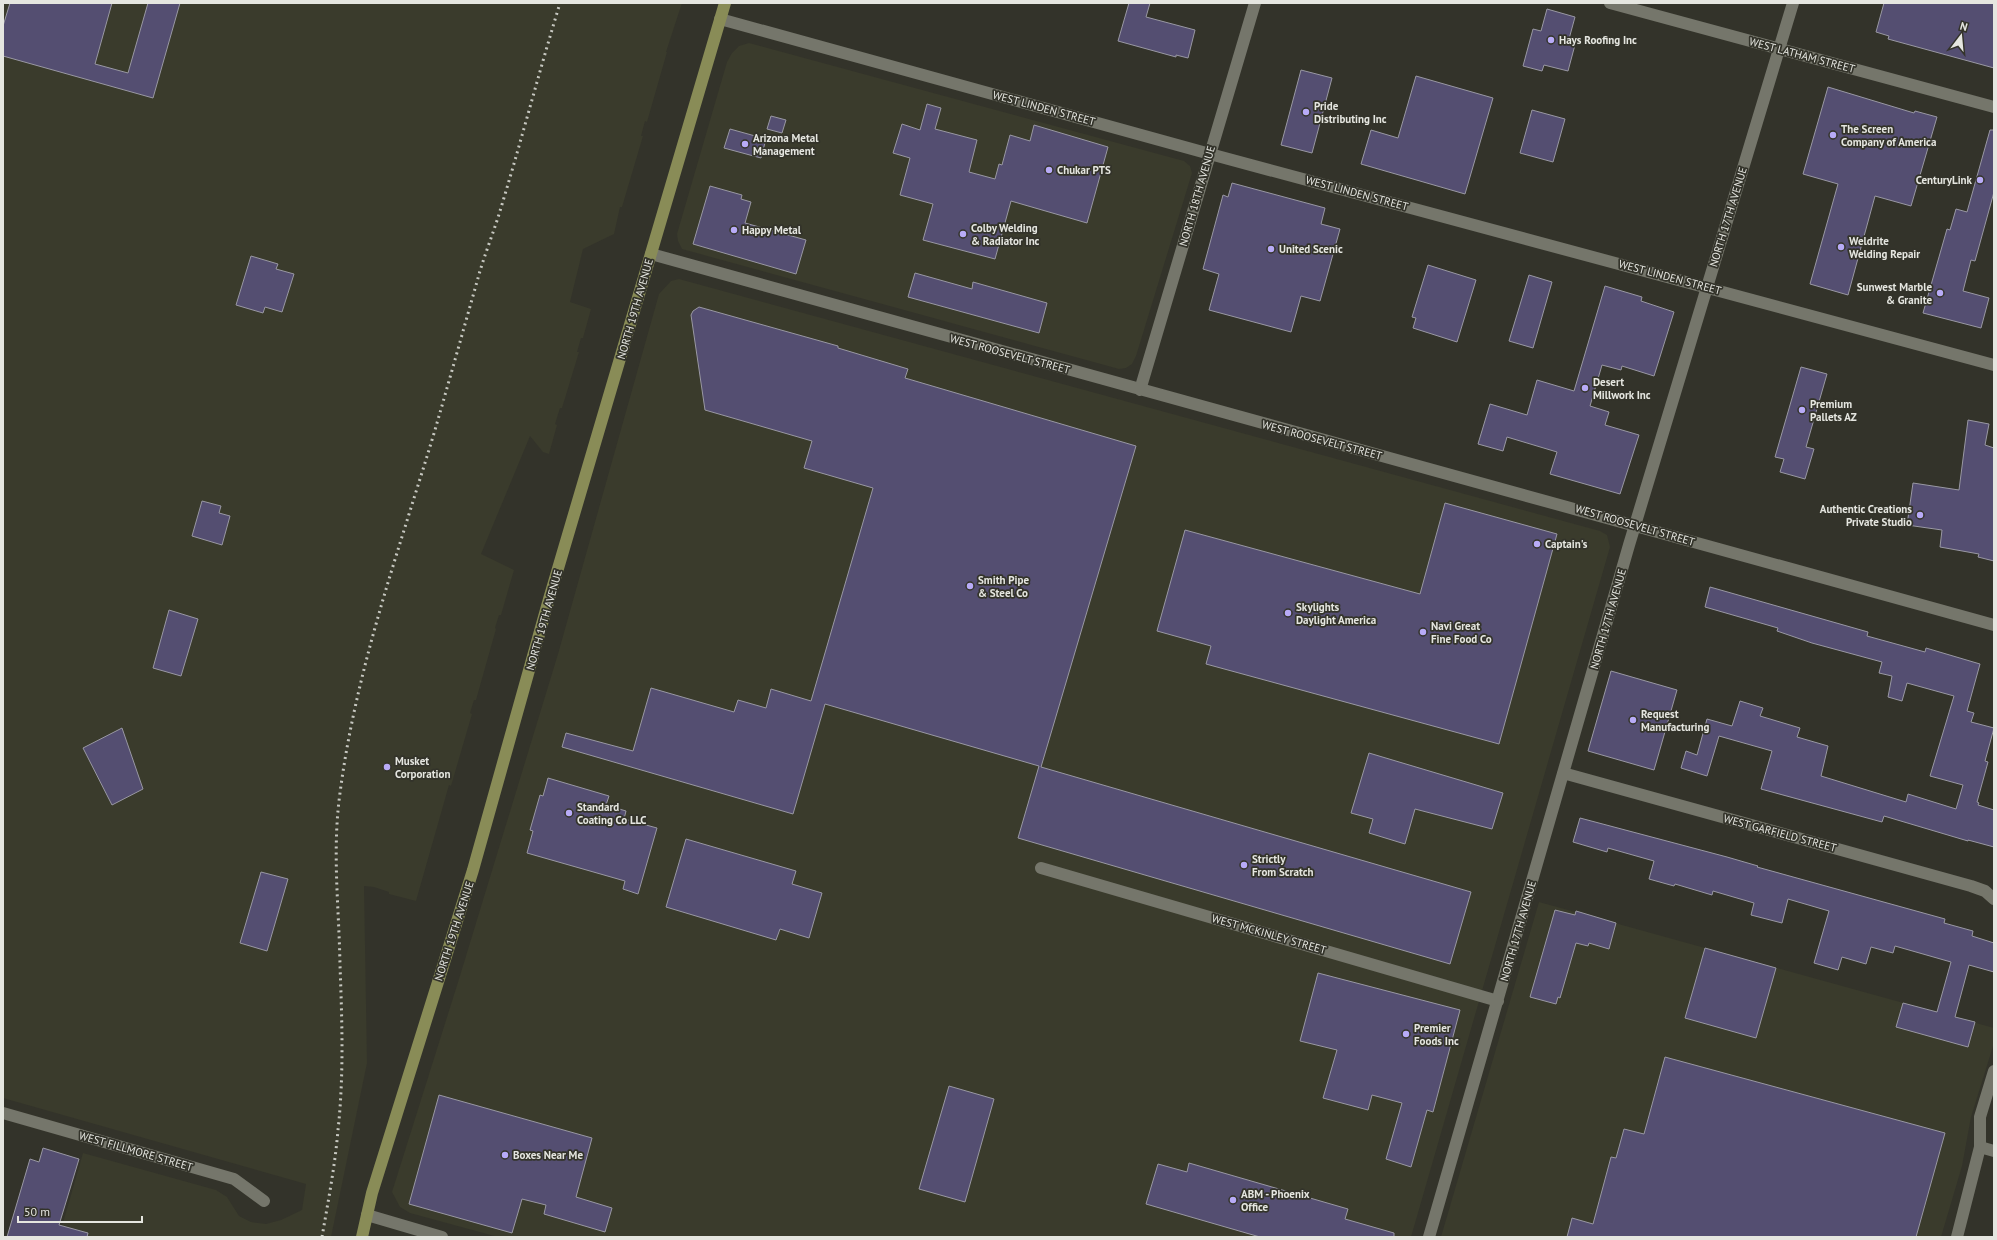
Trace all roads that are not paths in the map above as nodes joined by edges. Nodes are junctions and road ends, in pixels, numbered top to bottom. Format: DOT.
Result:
graph roads {
  1 [pos="726,3"];
  2 [pos="1255,3"];
  3 [pos="1610,3"];
  4 [pos="1793,3"];
  5 [pos="720,19"];
  6 [pos="1780,48"];
  7 [pos="1994,107"];
  8 [pos="1210,154"];
  9 [pos="651,254"];
  10 [pos="1707,287"];
  11 [pos="1994,365"];
  12 [pos="1140,390"];
  13 [pos="1636,526"];
  14 [pos="1994,625"];
  15 [pos="1563,773"];
  16 [pos="1041,868"];
  17 [pos="1994,898"];
  18 [pos="1498,1001"];
  19 [pos="1994,1071"];
  20 [pos="3,1114"];
  21 [pos="1980,1147"];
  22 [pos="1994,1151"];
  23 [pos="264,1201"];
  24 [pos="367,1215"];
  25 [pos="362,1237"];
  26 [pos="442,1237"];
  27 [pos="1429,1237"];
  28 [pos="1957,1237"];
  1 -- 5 [label="main road, NORTH 19TH AVENUE"];
  2 -- 8 [label="street, NORTH 18TH AVENUE"];
  3 -- 6 [label="street, WEST LATHAM STREET"];
  4 -- 6 [label="street, NORTH 17TH AVENUE"];
  5 -- 8 [label="street, WEST LINDEN STREET"];
  5 -- 9 [label="main road, NORTH 19TH AVENUE"];
  6 -- 7 [label="street, WEST LATHAM STREET"];
  6 -- 10 [label="street, NORTH 17TH AVENUE"];
  8 -- 10 [label="street, WEST LINDEN STREET"];
  8 -- 12 [label="street, NORTH 18TH AVENUE"];
  9 -- 12 [label="street, WEST ROOSEVELT STREET"];
  9 -- 24 [label="main road, NORTH 19TH AVENUE"];
  10 -- 11 [label="street, WEST LINDEN STREET"];
  10 -- 13 [label="street, NORTH 17TH AVENUE"];
  12 -- 13 [label="street, WEST ROOSEVELT STREET"];
  13 -- 14 [label="street, WEST ROOSEVELT STREET"];
  13 -- 15 [label="street, NORTH 17TH AVENUE"];
  15 -- 17 [label="street, WEST GARFIELD STREET"];
  15 -- 18 [label="street, NORTH 17TH AVENUE"];
  16 -- 18 [label="street, WEST MCKINLEY STREET"];
  18 -- 27 [label="street, NORTH 17TH AVENUE"];
  19 -- 21 [label="street"];
  20 -- 23 [label="street, WEST FILLMORE STREET"];
  21 -- 22 [label="street"];
  21 -- 28 [label="street"];
  24 -- 25 [label="main road, NORTH 19TH AVENUE"];
  24 -- 26 [label="street"];
}
